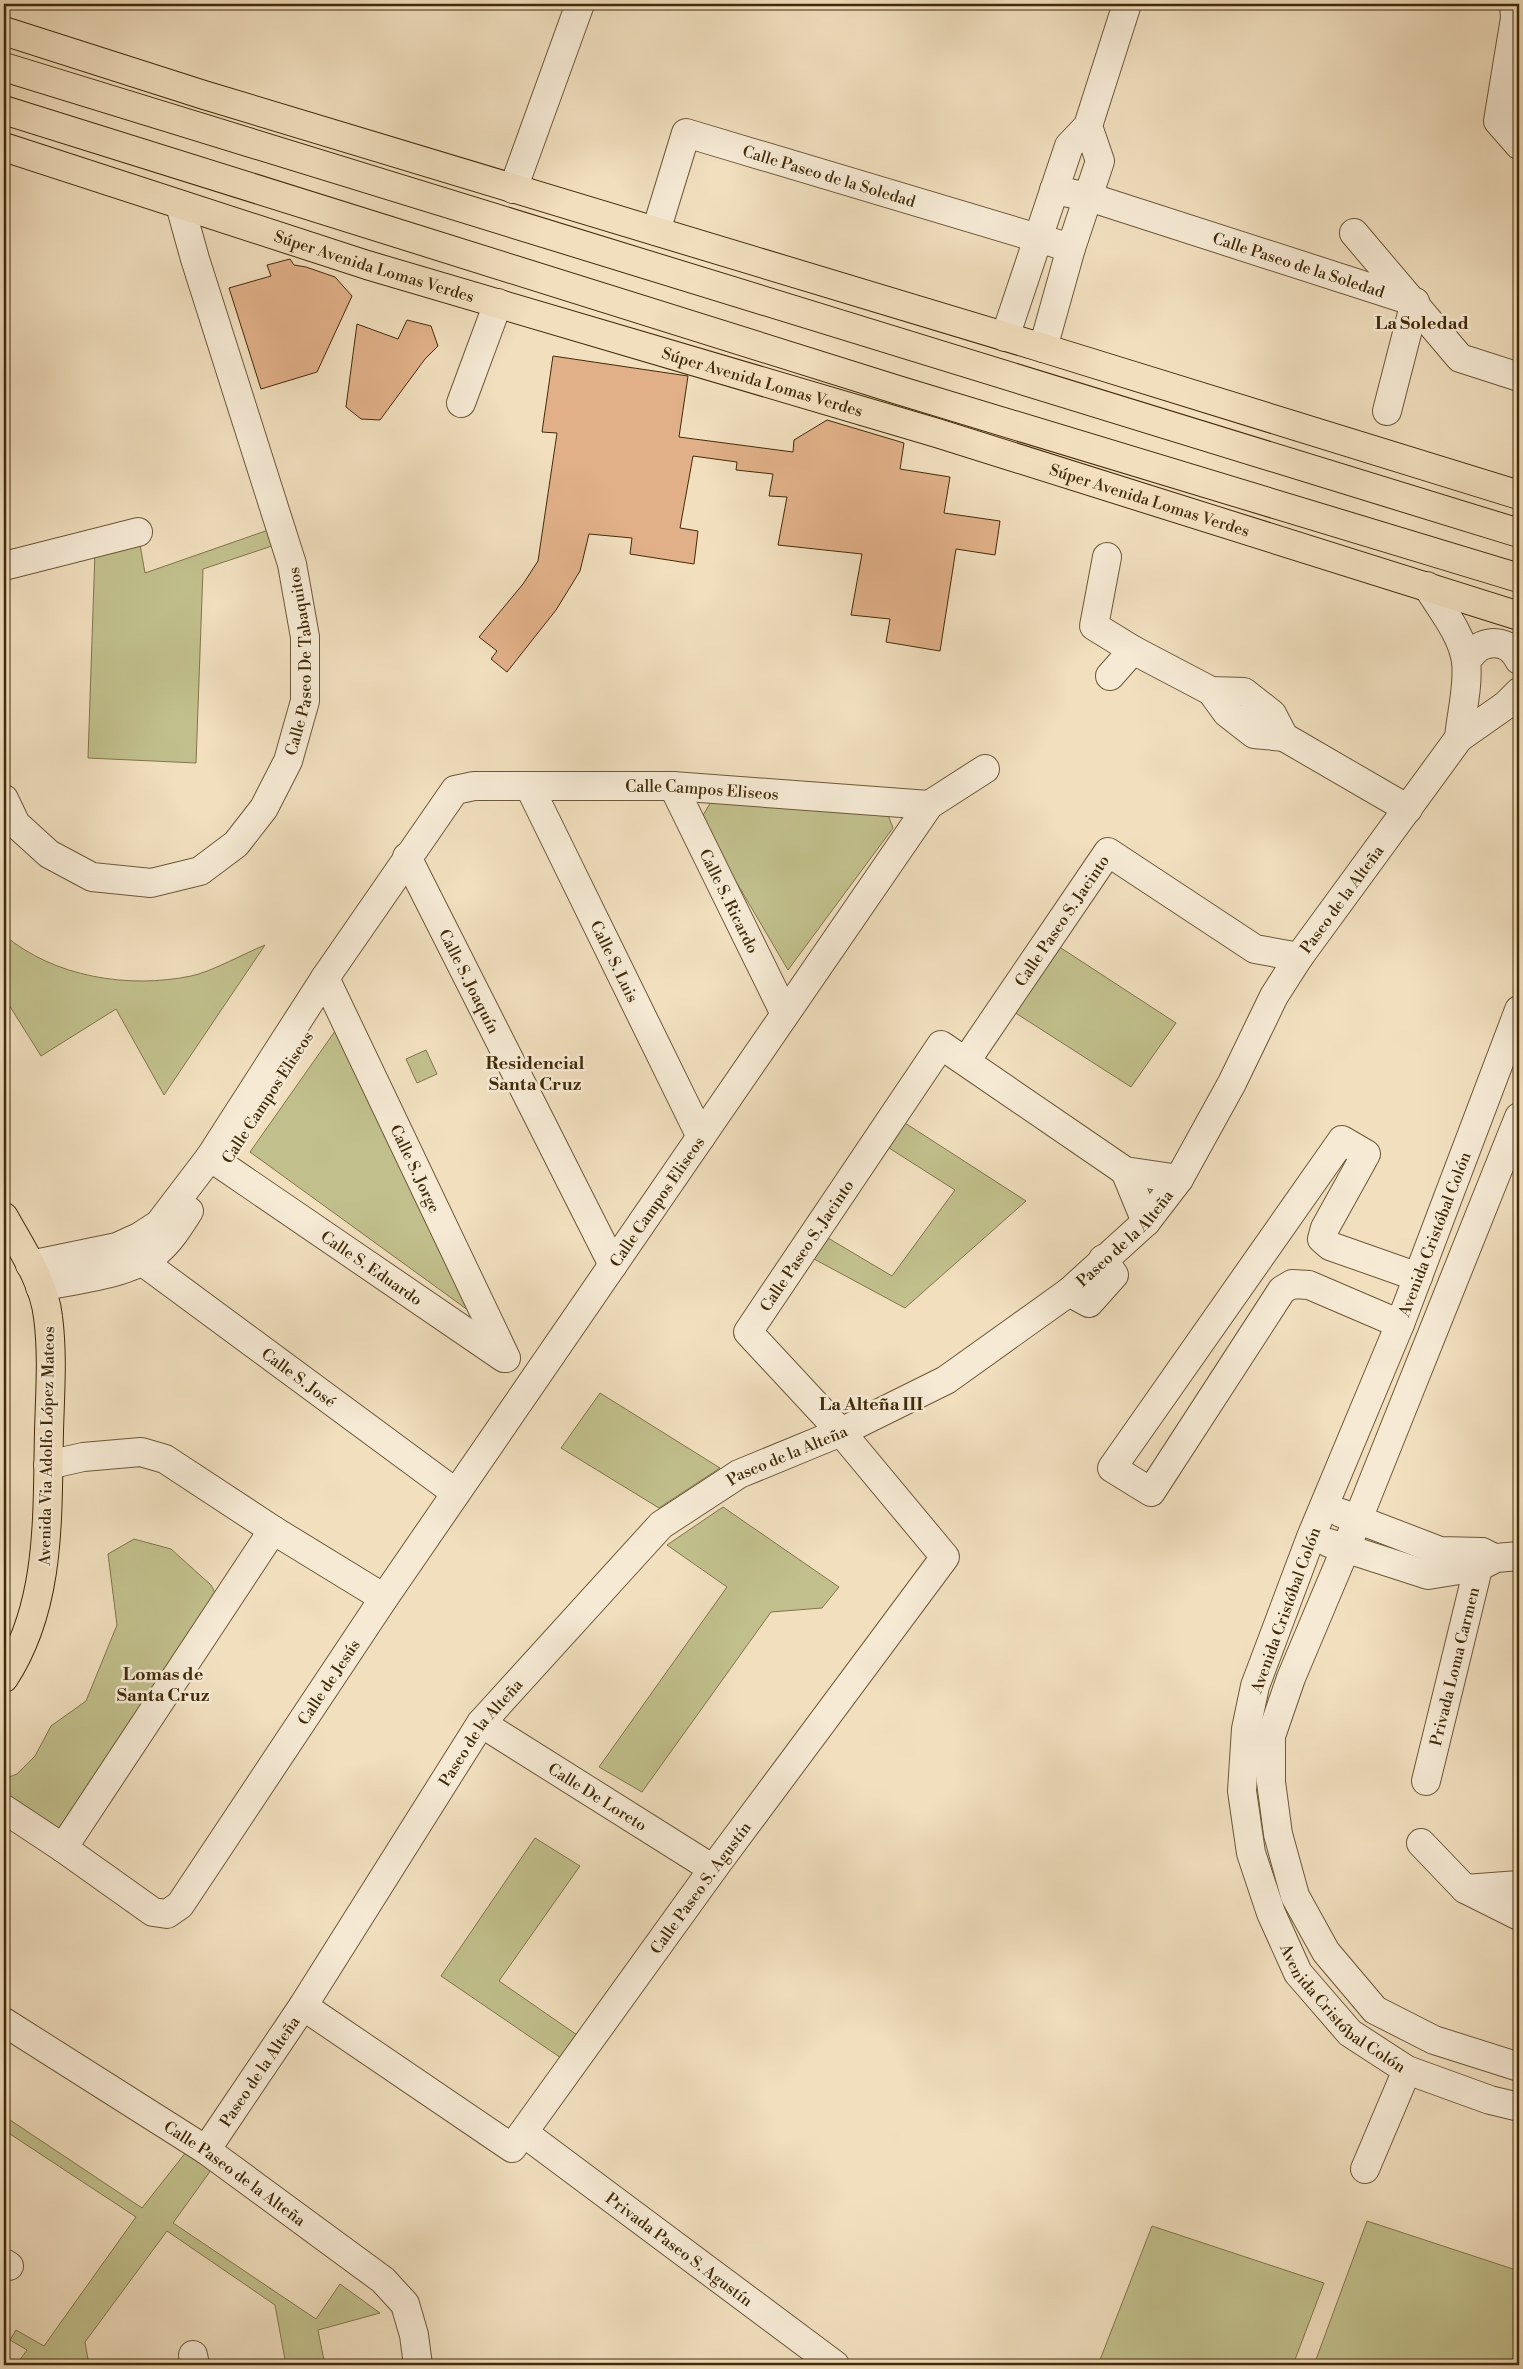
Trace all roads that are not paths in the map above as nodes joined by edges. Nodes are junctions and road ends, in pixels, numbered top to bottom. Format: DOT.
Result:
graph roads {
  1 [pos="580,4"];
  2 [pos="1127,4"];
  3 [pos="1514,4"];
  4 [pos="4,30"];
  5 [pos="47,44"];
  6 [pos="4,67"];
  7 [pos="129,105"];
  8 [pos="4,110"];
  9 [pos="1088,126"];
  10 [pos="1519,145"];
  11 [pos="4,147"];
  12 [pos="513,189"];
  13 [pos="1054,190"];
  14 [pos="1089,197"];
  15 [pos="180,205"];
  16 [pos="656,231"];
  17 [pos="1354,233"];
  18 [pos="1038,238"];
  19 [pos="1071,248"];
  20 [pos="883,300"];
  21 [pos="1415,302"];
  22 [pos="498,303"];
  23 [pos="794,310"];
  24 [pos="1005,337"];
  25 [pos="1043,348"];
  26 [pos="1519,377"];
  27 [pos="898,390"];
  28 [pos="461,403"];
  29 [pos="1387,411"];
  30 [pos="937,433"];
  31 [pos="1519,496"];
  32 [pos="138,532"];
  33 [pos="1519,533"];
  34 [pos="1107,558"];
  35 [pos="4,566"];
  36 [pos="1519,578"];
  37 [pos="1427,586"];
  38 [pos="1519,616"];
  39 [pos="1133,650"];
  40 [pos="1466,660"];
  41 [pos="1519,660"];
  42 [pos="1110,676"];
  43 [pos="1519,692"];
  44 [pos="1459,738"];
  45 [pos="985,768"];
  46 [pos="529,786"];
  47 [pos="673,786"];
  48 [pos="4,799"];
  49 [pos="929,804"];
  50 [pos="1408,809"];
  51 [pos="411,864"];
  52 [pos="1255,949"];
  53 [pos="1299,957"];
  54 [pos="329,987"];
  55 [pos="1274,996"];
  56 [pos="1519,1010"];
  57 [pos="785,1014"];
  58 [pos="966,1061"];
  59 [pos="1519,1117"];
  60 [pos="701,1137"];
  61 [pos="217,1161"];
  62 [pos="1126,1171"];
  63 [pos="1179,1179"];
  64 [pos="4,1217"];
  65 [pos="1146,1222"];
  66 [pos="143,1262"];
  67 [pos="613,1265"];
  68 [pos="35,1276"];
  69 [pos="1418,1277"];
  70 [pos="1400,1324"];
  71 [pos="506,1358"];
  72 [pos="534,1380"];
  73 [pos="841,1432"];
  74 [pos="48,1465"];
  75 [pos="456,1493"];
  76 [pos="1323,1506"];
  77 [pos="1358,1519"];
  78 [pos="273,1530"];
  79 [pos="1311,1537"];
  80 [pos="1345,1548"];
  81 [pos="1494,1558"];
  82 [pos="384,1598"];
  83 [pos="4,1678"];
  84 [pos="482,1724"];
  85 [pos="1426,1781"];
  86 [pos="4,1809"];
  87 [pos="1421,1843"];
  88 [pos="63,1848"];
  89 [pos="713,1869"];
  90 [pos="1519,1885"];
  91 [pos="1465,1889"];
  92 [pos="1519,1916"];
  93 [pos="303,2006"];
  94 [pos="4,2022"];
  95 [pos="1519,2066"];
  96 [pos="1407,2070"];
  97 [pos="1519,2107"];
  98 [pos="524,2133"];
  99 [pos="206,2150"];
  100 [pos="1365,2169"];
  101 [pos="418,2365"];
  102 [pos="835,2365"];
  1 -- 12 [label="street"];
  2 -- 9 [label="street"];
  3 -- 10 [label="street"];
  4 -- 5 [label="main road"];
  5 -- 7 [label="main road"];
  5 -- 12 [label="main road"];
  6 -- 7 [label="main road"];
  7 -- 23 [label="main road"];
  8 -- 27 [label="main road, Súper Avenida Lomas Verdes"];
  9 -- 13 [label="street"];
  9 -- 14 [label="street"];
  11 -- 15 [label="main road, Súper Avenida Lomas Verdes"];
  12 -- 16 [label="main road"];
  13 -- 14 [label="street, Calle Paseo de la Soledad"];
  13 -- 18 [label="street"];
  14 -- 19 [label="street"];
  14 -- 21 [label="street, Calle Paseo de la Soledad"];
  15 -- 22 [label="main road, Súper Avenida Lomas Verdes"];
  15 -- 48 [label="street, Calle Paseo De Tabaquitos"];
  16 -- 18 [label="street, Calle Paseo de la Soledad"];
  16 -- 20 [label="main road"];
  17 -- 21 [label="street"];
  18 -- 19 [label="street, Calle Paseo de la Soledad"];
  18 -- 24 [label="street"];
  19 -- 25 [label="street"];
  20 -- 23 [label="main road"];
  20 -- 24 [label="main road"];
  21 -- 26 [label="street"];
  21 -- 29 [label="street"];
  22 -- 28 [label="street"];
  22 -- 30 [label="main road, Súper Avenida Lomas Verdes"];
  23 -- 33 [label="main road"];
  24 -- 25 [label="main road"];
  25 -- 31 [label="main road"];
  27 -- 30 [label="main road"];
  27 -- 36 [label="main road, Súper Avenida Lomas Verdes"];
  30 -- 37 [label="main road, Súper Avenida Lomas Verdes"];
  32 -- 35 [label="street"];
  34 -- 39 [label="street"];
  37 -- 38 [label="main road, Súper Avenida Lomas Verdes"];
  37 -- 40 [label="street, Paseo de la Alteña"];
  39 -- 42 [label="street"];
  39 -- 50 [label="street"];
  40 -- 41 [label="street"];
  40 -- 44 [label="street, Paseo de la Alteña"];
  43 -- 44 [label="street, Paseo de la Alteña"];
  44 -- 50 [label="street, Paseo de la Alteña"];
  45 -- 49 [label="street, Calle Campos Eliseos"];
  46 -- 47 [label="street, Calle Campos Eliseos"];
  46 -- 51 [label="street, Calle Campos Eliseos"];
  46 -- 60 [label="street, Calle S. Luis"];
  47 -- 49 [label="street, Calle Campos Eliseos"];
  47 -- 57 [label="street, Calle S. Ricardo"];
  49 -- 57 [label="street, Calle Campos Eliseos"];
  50 -- 53 [label="street, Paseo de la Alteña"];
  51 -- 54 [label="street, Calle Campos Eliseos"];
  51 -- 67 [label="street, Calle S. Joaquín"];
  52 -- 53 [label="street, Calle Paseo S. Jacinto"];
  52 -- 55 [label="street"];
  52 -- 58 [label="street, Calle Paseo S. Jacinto"];
  53 -- 55 [label="street, Paseo de la Alteña"];
  54 -- 61 [label="street, Calle Campos Eliseos"];
  54 -- 71 [label="street, Calle S. Jorge"];
  55 -- 63 [label="street, Paseo de la Alteña"];
  56 -- 69 [label="street, Avenida Cristóbal Colón"];
  57 -- 60 [label="street, Calle Campos Eliseos"];
  58 -- 62 [label="street"];
  58 -- 73 [label="street, Calle Paseo S. Jacinto"];
  59 -- 77 [label="street, Avenida Cristóbal Colón"];
  60 -- 67 [label="street, Calle Campos Eliseos"];
  61 -- 66 [label="street, Calle Campos Eliseos"];
  61 -- 68 [label="street, Calle Campos Eliseos"];
  61 -- 71 [label="street, Calle S. Eduardo"];
  62 -- 63 [label="street"];
  62 -- 65 [label="street"];
  63 -- 65 [label="street, Paseo de la Alteña"];
  64 -- 68 [label="main road, Avenida Via Adolfo López Mateos"];
  65 -- 73 [label="street, Paseo de la Alteña"];
  66 -- 68 [label="street, Calle Campos Eliseos"];
  66 -- 75 [label="street, Calle S. José"];
  67 -- 72 [label="street, Calle Campos Eliseos"];
  68 -- 74 [label="main road, Avenida Via Adolfo López Mateos"];
  69 -- 70 [label="street, Avenida Cristóbal Colón"];
  69 -- 70 [label="street"];
  70 -- 76 [label="street, Avenida Cristóbal Colón"];
  71 -- 72 [label="street, Calle S. Eduardo"];
  72 -- 75 [label="street, Calle Campos Eliseos"];
  73 -- 84 [label="street, Paseo de la Alteña"];
  73 -- 89 [label="street, Calle Paseo S. Agustín"];
  74 -- 78 [label="street"];
  74 -- 83 [label="main road, Avenida Via Adolfo López Mateos"];
  75 -- 82 [label="street, Calle Campos Eliseos"];
  76 -- 77 [label="street"];
  76 -- 79 [label="street, Avenida Cristóbal Colón"];
  77 -- 80 [label="street, Avenida Cristóbal Colón"];
  77 -- 81 [label="street"];
  78 -- 82 [label="street"];
  78 -- 88 [label="street"];
  79 -- 80 [label="street"];
  79 -- 96 [label="street, Avenida Cristóbal Colón"];
  80 -- 81 [label="street"];
  80 -- 95 [label="street, Avenida Cristóbal Colón"];
  81 -- 85 [label="street, Privada Loma Carmen"];
  82 -- 88 [label="street, Calle de Jesús"];
  84 -- 89 [label="street, Calle De Loreto"];
  84 -- 93 [label="street, Paseo de la Alteña"];
  86 -- 88 [label="street, Calle de Jesús"];
  87 -- 91 [label="street"];
  89 -- 98 [label="street, Calle Paseo S. Agustín"];
  90 -- 91 [label="street"];
  91 -- 92 [label="street"];
  93 -- 98 [label="street, Calle Paseo S. Agustín"];
  93 -- 99 [label="street, Paseo de la Alteña"];
  94 -- 99 [label="street, Calle Paseo de la Alteña"];
  96 -- 97 [label="street, Avenida Cristóbal Colón"];
  96 -- 100 [label="street"];
  98 -- 102 [label="street, Privada Paseo S. Agustín"];
  99 -- 101 [label="street, Calle Paseo de la Alteña"];
}
